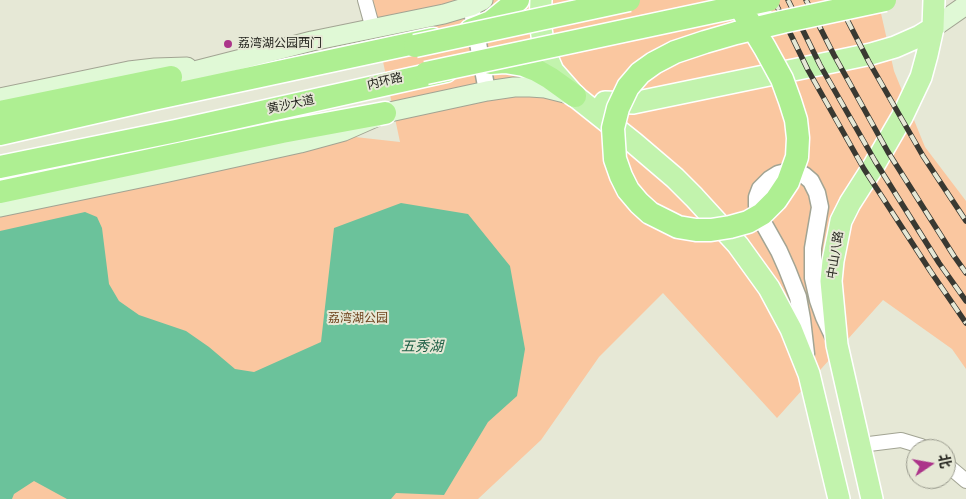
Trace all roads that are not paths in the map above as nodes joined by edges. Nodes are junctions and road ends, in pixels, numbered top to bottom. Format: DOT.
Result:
graph roads {
  1 [pos="365,0"];
  2 [pos="518,0"];
  3 [pos="541,0"];
  4 [pos="629,0"];
  5 [pos="736,0"];
  6 [pos="769,0"];
  7 [pos="884,0"];
  8 [pos="934,0"];
  9 [pos="477,3"];
  10 [pos="966,5"];
  11 [pos="506,8"];
  12 [pos="933,28"];
  13 [pos="373,29"];
  14 [pos="476,29"];
  15 [pos="482,63"];
  16 [pos="213,66"];
  17 [pos="171,77"];
  18 [pos="487,90"];
  19 [pos="575,96"];
  20 [pos="0,98"];
  21 [pos="153,99"];
  22 [pos="0,112"];
  23 [pos="385,113"];
  24 [pos="0,135"];
  25 [pos="0,166"];
  26 [pos="0,192"];
  27 [pos="0,206"];
  28 [pos="837,345"];
  29 [pos="809,374"];
  30 [pos="906,441"];
  31 [pos="861,445"];
  32 [pos="956,472"];
  33 [pos="966,481"];
  34 [pos="839,499"];
  35 [pos="872,499"];
  1 -- 13 [label="street"];
  2 -- 11 [label="highway"];
  3 -- 19 [label="main road"];
  4 -- 24 [label="highway, bridge"];
  5 -- 7 [label="highway, bridge"];
  6 -- 25 [label="highway, 内环路, bridge"];
  8 -- 12 [label="main road, 中山八路"];
  9 -- 13 [label="main road"];
  9 -- 14 [label="street"];
  10 -- 12 [label="main road"];
  11 -- 14 [label="highway"];
  12 -- 19 [label="main road"];
  12 -- 28 [label="main road, 中山八路"];
  13 -- 16 [label="main road"];
  14 -- 15 [label="street"];
  14 -- 21 [label="highway"];
  15 -- 18 [label="street"];
  15 -- 19 [label="highway, 黄沙大道"];
  15 -- 25 [label="highway, 黄沙大道"];
  16 -- 17 [label="main road"];
  16 -- 20 [label="main road"];
  17 -- 21 [label="main road"];
  17 -- 22 [label="highway"];
  18 -- 19 [label="main road"];
  18 -- 23 [label="main road"];
  19 -- 29 [label="main road"];
  21 -- 24 [label="highway"];
  23 -- 26 [label="highway"];
  23 -- 27 [label="main road"];
  28 -- 29 [label="street"];
  28 -- 31 [label="main road, 中山八路"];
  29 -- 34 [label="main road"];
  30 -- 31 [label="street"];
  31 -- 35 [label="main road, 中山八路"];
  32 -- 33 [label="street"];
}
